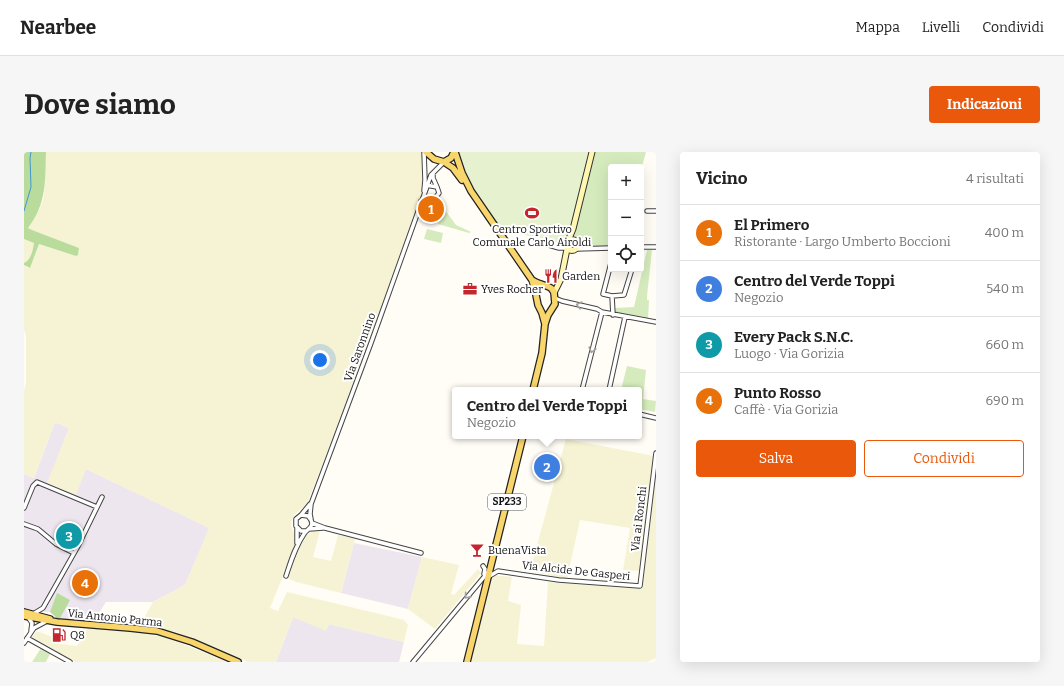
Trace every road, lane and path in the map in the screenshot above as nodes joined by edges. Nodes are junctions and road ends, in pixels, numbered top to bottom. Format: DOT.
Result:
graph roads {
  1 [pos="425,152"];
  2 [pos="454,152"];
  3 [pos="592,152"];
  4 [pos="444,162"];
  5 [pos="433,172"];
  6 [pos="426,187"];
  7 [pos="437,187"];
  8 [pos="469,187"];
  9 [pos="433,197"];
  10 [pos="421,201"];
  11 [pos="647,211"];
  12 [pos="656,211"];
  13 [pos="573,229"];
  14 [pos="538,242"];
  15 [pos="575,242"];
  16 [pos="569,247"];
  17 [pos="644,247"];
  18 [pos="656,247"];
  19 [pos="592,248"];
  20 [pos="608,248"];
  21 [pos="608,272"];
  22 [pos="631,272"];
  23 [pos="561,277"];
  24 [pos="532,280"];
  25 [pos="545,286"];
  26 [pos="536,293"];
  27 [pos="554,296"];
  28 [pos="612,296"];
  29 [pos="540,309"];
  30 [pos="552,310"];
  31 [pos="602,312"];
  32 [pos="613,315"];
  33 [pos="625,317"];
  34 [pos="656,322"];
  35 [pos="545,324"];
  36 [pos="534,387"];
  37 [pos="583,387"];
  38 [pos="610,387"];
  39 [pos="642,415"];
  40 [pos="656,418"];
  41 [pos="522,439"];
  42 [pos="656,453"];
  43 [pos="102,498"];
  44 [pos="311,504"];
  45 [pos="97,507"];
  46 [pos="24,508"];
  47 [pos="300,515"];
  48 [pos="311,521"];
  49 [pos="24,524"];
  50 [pos="297,528"];
  51 [pos="325,528"];
  52 [pos="307,530"];
  53 [pos="297,544"];
  54 [pos="74,553"];
  55 [pos="421,553"];
  56 [pos="483,566"];
  57 [pos="286,576"];
  58 [pos="486,577"];
  59 [pos="640,586"];
  60 [pos="43,608"];
  61 [pos="27,615"];
  62 [pos="45,618"];
  63 [pos="31,632"];
  64 [pos="28,638"];
  65 [pos="24,643"];
  66 [pos="70,662"];
  67 [pos="238,662"];
  68 [pos="413,662"];
  69 [pos="467,662"];
  1 -- 4 [label="main road"];
  1 -- 6 [label="street, Via Saronnino"];
  2 -- 4 [label="main road"];
  2 -- 8 [label="main road"];
  3 -- 13 [label="street"];
  4 -- 5 [label="street, Via Saronnino"];
  4 -- 8 [label="main road"];
  5 -- 6 [label="street, Via Saronnino"];
  5 -- 7 [label="street"];
  6 -- 7 [label="street"];
  6 -- 9 [label="street"];
  6 -- 10 [label="street, Via Saronnino"];
  7 -- 9 [label="street"];
  8 -- 24 [label="main road"];
  9 -- 10 [label="street"];
  10 -- 44 [label="street, Via Saronnino"];
  11 -- 12 [label="street"];
  13 -- 15 [label="street"];
  13 -- 16 [label="street"];
  14 -- 16 [label="street"];
  15 -- 16 [label="street"];
  15 -- 16 [label="street"];
  15 -- 19 [label="street"];
  16 -- 19 [label="street"];
  16 -- 23 [label="street"];
  17 -- 18 [label="street"];
  19 -- 20 [label="street"];
  21 -- 28 [label="street"];
  22 -- 28 [label="street"];
  23 -- 25 [label="street"];
  23 -- 27 [label="street"];
  24 -- 25 [label="main road"];
  24 -- 26 [label="main road"];
  25 -- 26 [label="main road"];
  25 -- 27 [label="main road"];
  26 -- 29 [label="main road"];
  27 -- 30 [label="main road"];
  31 -- 27 [label="street, one-way"];
  28 -- 32 [label="street"];
  29 -- 30 [label="main road"];
  29 -- 35 [label="main road"];
  30 -- 35 [label="main road"];
  31 -- 32 [label="street"];
  31 -- 37 [label="street, one-way"];
  32 -- 33 [label="street"];
  33 -- 34 [label="street"];
  33 -- 38 [label="street"];
  35 -- 36 [label="main road"];
  39 -- 40 [label="street"];
  41 -- 58 [label="main road, SP233"];
  42 -- 59 [label="street, Via ai Ronchi"];
  43 -- 45 [label="street"];
  44 -- 47 [label="street, Via Saronnino"];
  44 -- 48 [label="street, Via Saronnino"];
  45 -- 46 [label="street"];
  45 -- 54 [label="street"];
  47 -- 48 [label="street"];
  47 -- 50 [label="street, Via Saronnino"];
  48 -- 51 [label="street"];
  48 -- 52 [label="street, Via Saronnino"];
  49 -- 54 [label="street"];
  50 -- 52 [label="street"];
  50 -- 53 [label="street, Via Saronnino"];
  51 -- 52 [label="street"];
  51 -- 55 [label="street"];
  52 -- 53 [label="street, Via Saronnino"];
  53 -- 57 [label="street, Via Saronnino"];
  54 -- 60 [label="street"];
  56 -- 58 [label="street"];
  58 -- 59 [label="street, Via Alcide De Gasperi"];
  58 -- 68 [label="street, Via Alcide De Gasperi, one-way"];
  58 -- 69 [label="main road, SP233"];
  60 -- 61 [label="street"];
  60 -- 62 [label="street"];
  61 -- 62 [label="main road, Via Antonio Parma"];
  61 -- 63 [label="street"];
  62 -- 63 [label="street"];
  62 -- 67 [label="main road, Via Antonio Parma"];
  63 -- 64 [label="street"];
  64 -- 65 [label="street"];
  64 -- 66 [label="street"];
}
